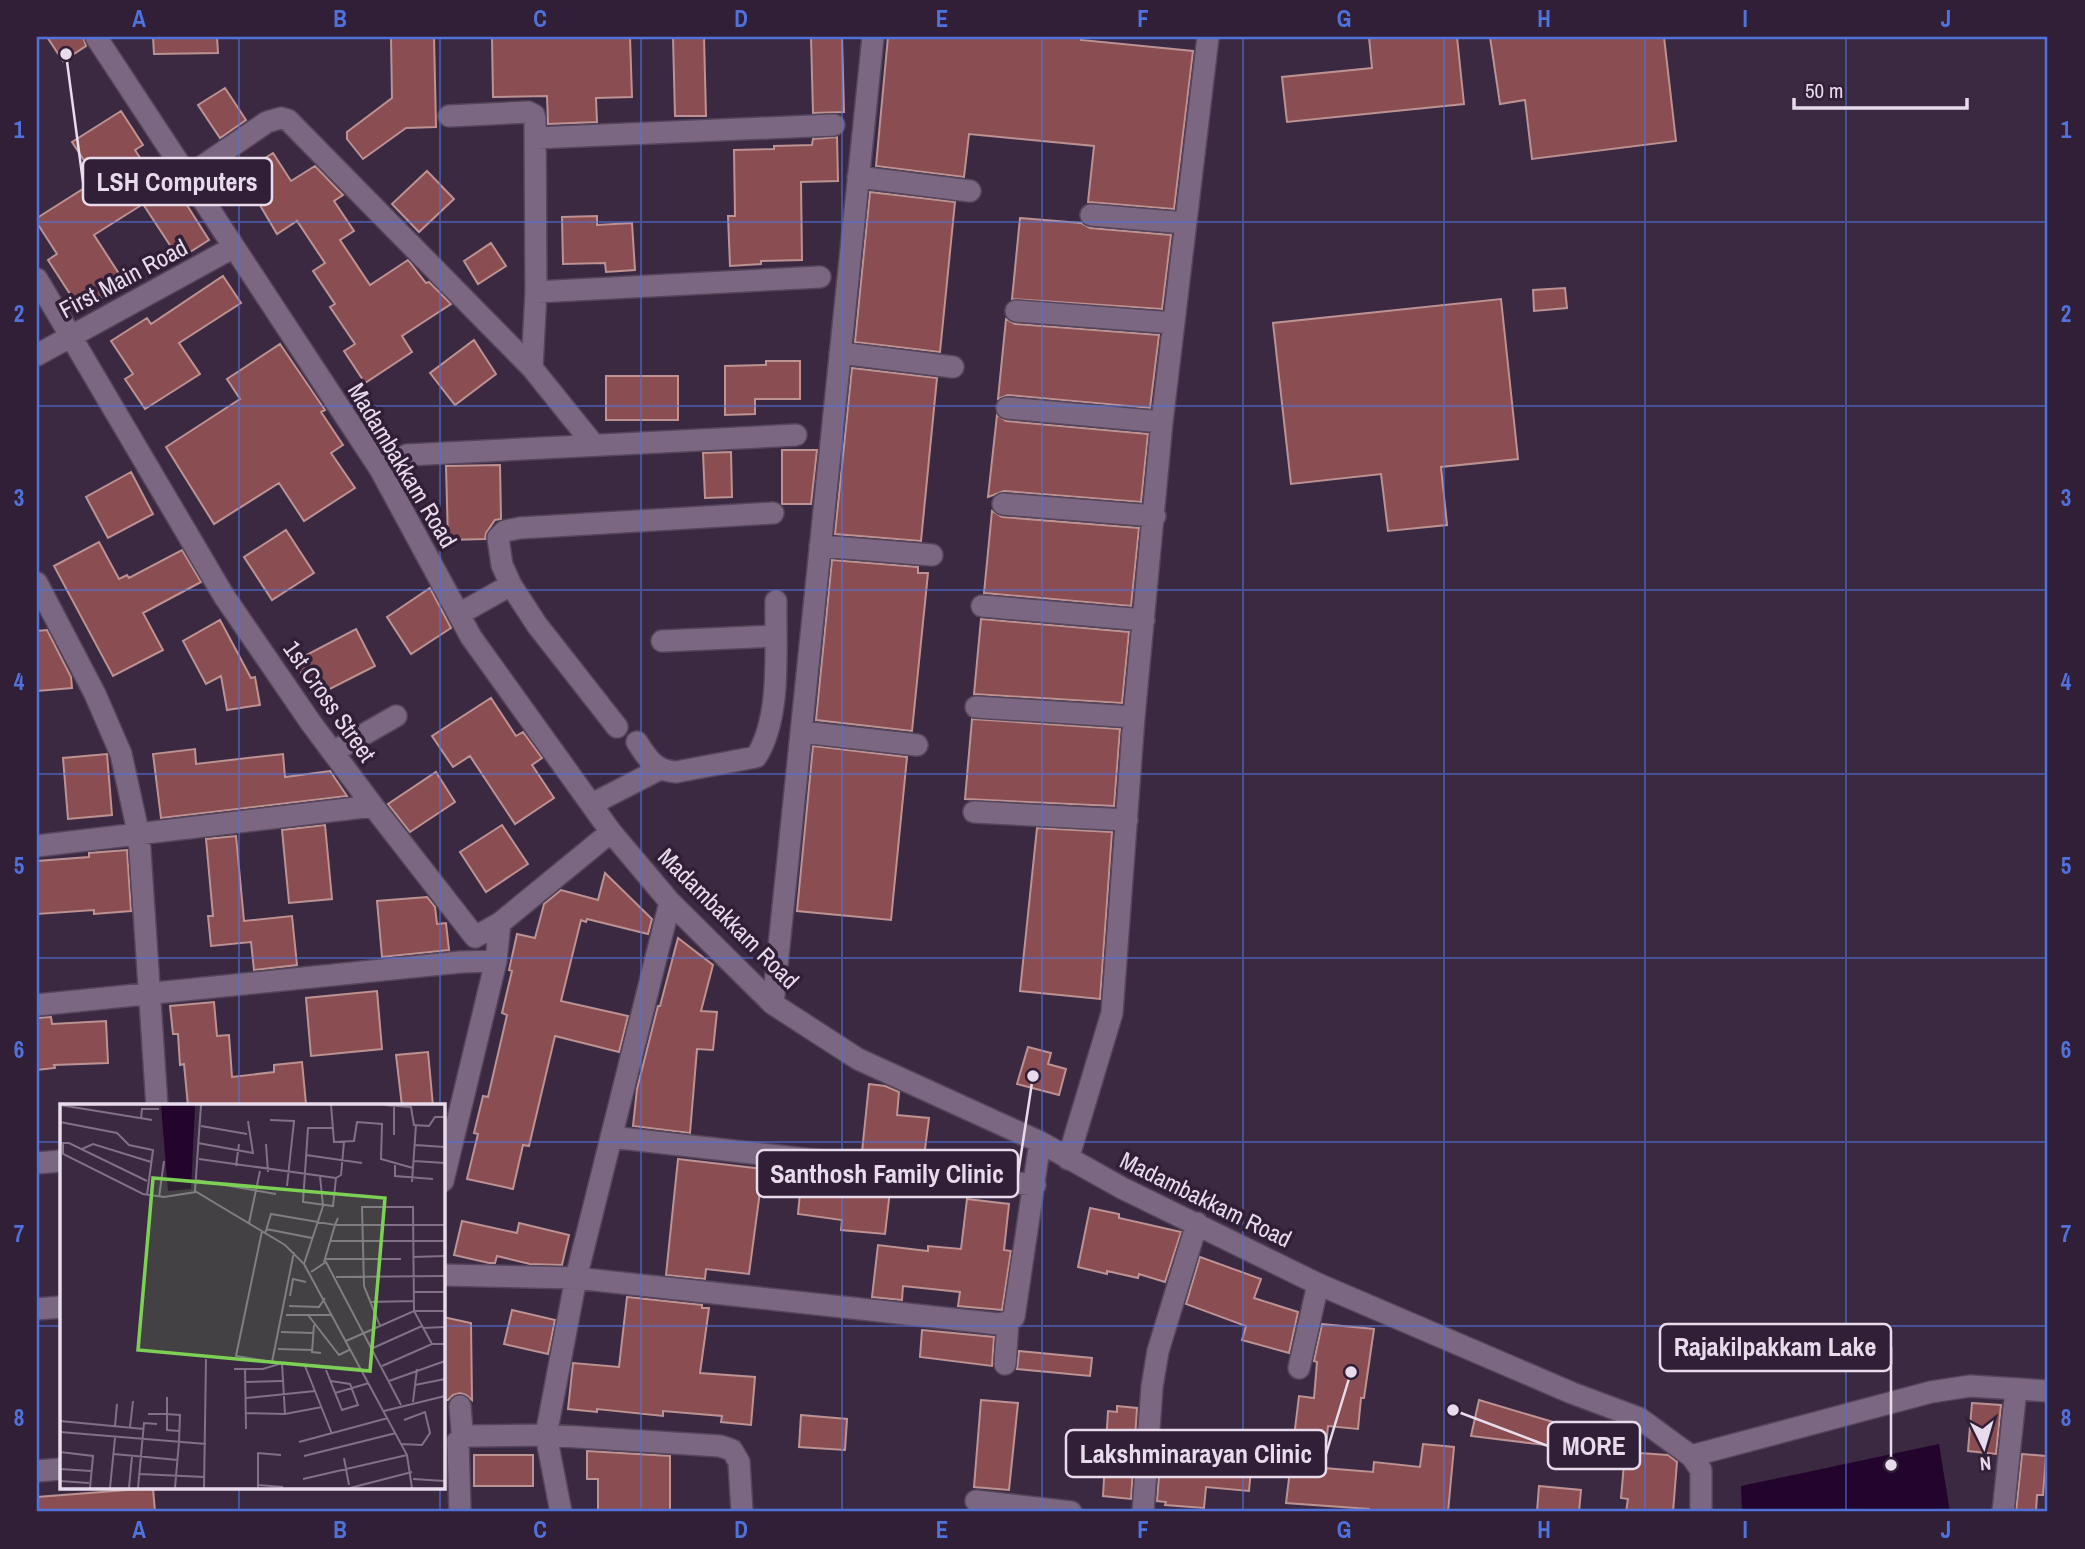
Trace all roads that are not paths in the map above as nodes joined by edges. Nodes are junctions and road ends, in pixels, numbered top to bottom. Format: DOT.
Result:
graph roads {
  1 [pos="96,37"];
  2 [pos="873,37"];
  3 [pos="1208,37"];
  4 [pos="449,116"];
  5 [pos="834,125"];
  6 [pos="536,138"];
  7 [pos="188,176"];
  8 [pos="858,177"];
  9 [pos="970,191"];
  10 [pos="1091,215"];
  11 [pos="1185,223"];
  12 [pos="234,247"];
  13 [pos="820,277"];
  14 [pos="37,279"];
  15 [pos="536,292"];
  16 [pos="1016,312"];
  17 [pos="1174,323"];
  18 [pos="72,335"];
  19 [pos="840,352"];
  20 [pos="37,355"];
  21 [pos="532,368"];
  22 [pos="953,368"];
  23 [pos="1007,408"];
  24 [pos="1162,422"];
  25 [pos="796,435"];
  26 [pos="594,445"];
  27 [pos="380,469"];
  28 [pos="1003,504"];
  29 [pos="774,513"];
  30 [pos="1155,516"];
  31 [pos="820,546"];
  32 [pos="932,555"];
  33 [pos="37,583"];
  34 [pos="511,585"];
  35 [pos="776,601"];
  36 [pos="982,606"];
  37 [pos="459,614"];
  38 [pos="45,616"];
  39 [pos="1144,620"];
  40 [pos="775,636"];
  41 [pos="662,641"];
  42 [pos="976,707"];
  43 [pos="396,716"];
  44 [pos="1134,717"];
  45 [pos="618,727"];
  46 [pos="802,732"];
  47 [pos="637,742"];
  48 [pos="917,745"];
  49 [pos="333,752"];
  50 [pos="660,769"];
  51 [pos="592,804"];
  52 [pos="373,806"];
  53 [pos="974,812"];
  54 [pos="1127,820"];
  55 [pos="611,832"];
  56 [pos="139,836"];
  57 [pos="37,846"];
  58 [pos="670,902"];
  59 [pos="500,923"];
  60 [pos="475,937"];
  61 [pos="496,961"];
  62 [pos="461,962"];
  63 [pos="149,995"];
  64 [pos="773,1004"];
  65 [pos="37,1005"];
  66 [pos="157,1104"];
  67 [pos="449,1123"];
  68 [pos="611,1138"];
  69 [pos="1040,1142"];
  70 [pos="1068,1159"];
  71 [pos="60,1161"];
  72 [pos="37,1163"];
  73 [pos="444,1171"];
  74 [pos="1035,1185"];
  75 [pos="1198,1223"];
  76 [pos="444,1275"];
  77 [pos="576,1278"];
  78 [pos="1318,1284"];
  79 [pos="60,1307"];
  80 [pos="37,1309"];
  81 [pos="1008,1322"];
  82 [pos="1005,1364"];
  83 [pos="1299,1368"];
  84 [pos="2015,1389"];
  85 [pos="2048,1391"];
  86 [pos="460,1406"];
  87 [pos="457,1432"];
  88 [pos="546,1435"];
  89 [pos="1691,1456"];
  90 [pos="60,1469"];
  91 [pos="37,1471"];
  92 [pos="976,1501"];
  93 [pos="460,1512"];
  94 [pos="561,1512"];
  95 [pos="742,1512"];
  96 [pos="1071,1512"];
  97 [pos="1143,1512"];
  98 [pos="1701,1512"];
  99 [pos="2003,1512"];
  1 -- 7 [label="street, Madambakkam Road"];
  2 -- 8 [label="street"];
  3 -- 11 [label="street"];
  4 -- 6 [label="street"];
  5 -- 6 [label="street"];
  6 -- 15 [label="street"];
  7 -- 12 [label="street, Madambakkam Road"];
  7 -- 21 [label="street"];
  8 -- 9 [label="street"];
  8 -- 19 [label="street"];
  10 -- 11 [label="street"];
  11 -- 17 [label="street"];
  12 -- 18 [label="street, First Main Road"];
  12 -- 27 [label="street, Madambakkam Road"];
  13 -- 15 [label="street"];
  14 -- 18 [label="street, 1st Cross Street"];
  15 -- 21 [label="street"];
  16 -- 17 [label="street"];
  17 -- 24 [label="street"];
  18 -- 20 [label="street, First Main Road"];
  18 -- 49 [label="street, 1st Cross Street"];
  19 -- 22 [label="street"];
  19 -- 31 [label="street"];
  21 -- 26 [label="street"];
  23 -- 24 [label="street"];
  24 -- 30 [label="street"];
  25 -- 26 [label="street"];
  26 -- 27 [label="street"];
  27 -- 37 [label="street, Madambakkam Road"];
  28 -- 30 [label="street"];
  29 -- 34 [label="street"];
  30 -- 39 [label="street"];
  31 -- 32 [label="street"];
  31 -- 46 [label="street"];
  33 -- 38 [label="street"];
  34 -- 37 [label="street"];
  34 -- 45 [label="street"];
  35 -- 40 [label="street"];
  36 -- 39 [label="street"];
  37 -- 51 [label="street, Madambakkam Road"];
  38 -- 56 [label="street"];
  39 -- 44 [label="street"];
  40 -- 41 [label="street"];
  40 -- 50 [label="street"];
  42 -- 44 [label="street"];
  43 -- 49 [label="street"];
  44 -- 54 [label="street"];
  46 -- 48 [label="street"];
  46 -- 64 [label="street"];
  47 -- 50 [label="street"];
  49 -- 52 [label="street, 1st Cross Street"];
  50 -- 51 [label="street"];
  51 -- 55 [label="street, Madambakkam Road"];
  52 -- 56 [label="street"];
  52 -- 60 [label="street, 1st Cross Street"];
  53 -- 54 [label="street"];
  54 -- 70 [label="street"];
  55 -- 58 [label="street, Madambakkam Road"];
  55 -- 59 [label="street"];
  56 -- 57 [label="street"];
  56 -- 63 [label="street"];
  58 -- 64 [label="street, Madambakkam Road"];
  58 -- 68 [label="street"];
  59 -- 60 [label="street"];
  59 -- 61 [label="street"];
  60 -- 62 [label="street"];
  61 -- 62 [label="street"];
  61 -- 67 [label="street"];
  62 -- 63 [label="street"];
  63 -- 65 [label="street"];
  63 -- 66 [label="street"];
  64 -- 69 [label="street, Madambakkam Road"];
  67 -- 73 [label="street"];
  68 -- 74 [label="street"];
  68 -- 77 [label="street"];
  69 -- 70 [label="street, Madambakkam Road"];
  69 -- 74 [label="street"];
  70 -- 75 [label="street, Madambakkam Road"];
  71 -- 72 [label="street"];
  74 -- 81 [label="street"];
  75 -- 78 [label="street, Madambakkam Road"];
  75 -- 97 [label="street"];
  76 -- 77 [label="street"];
  77 -- 81 [label="street"];
  77 -- 88 [label="street"];
  78 -- 83 [label="street"];
  78 -- 89 [label="street, Madambakkam Road"];
  79 -- 80 [label="street"];
  81 -- 82 [label="street"];
  84 -- 85 [label="street"];
  84 -- 89 [label="street"];
  84 -- 99 [label="street"];
  86 -- 87 [label="street"];
  87 -- 88 [label="street"];
  87 -- 93 [label="street"];
  88 -- 94 [label="street"];
  88 -- 95 [label="street"];
  89 -- 98 [label="street"];
  90 -- 91 [label="street"];
  92 -- 96 [label="street"];
}
